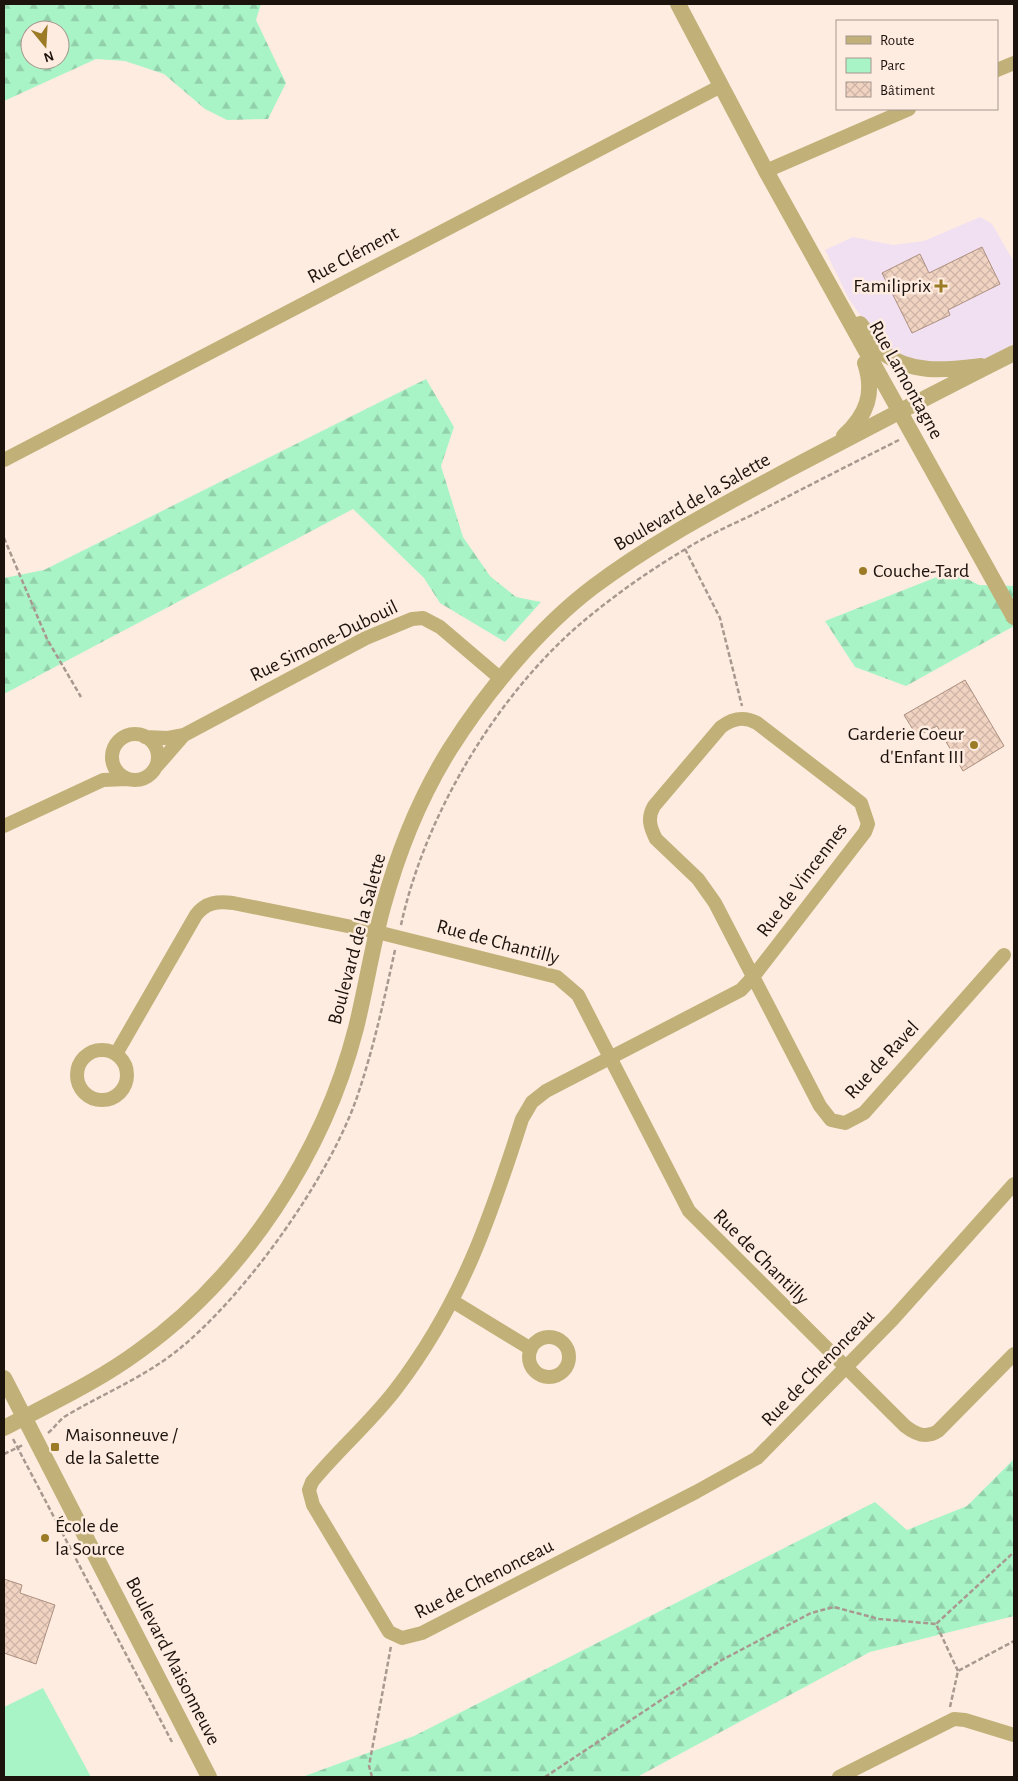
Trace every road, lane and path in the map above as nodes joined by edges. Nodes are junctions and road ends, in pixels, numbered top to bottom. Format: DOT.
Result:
graph roads {
  1 [pos="678,4"];
  2 [pos="1014,63"];
  3 [pos="998,70"];
  4 [pos="721,86"];
  5 [pos="907,110"];
  6 [pos="766,171"];
  7 [pos="834,292"];
  8 [pos="856,332"];
  9 [pos="1014,353"];
  10 [pos="991,365"];
  11 [pos="899,412"];
  12 [pos="911,434"];
  13 [pos="831,447"];
  14 [pos="4,460"];
  15 [pos="4,538"];
  16 [pos="685,549"];
  17 [pos="1014,617"];
  18 [pos="501,679"];
  19 [pos="81,697"];
  20 [pos="743,709"];
  21 [pos="184,735"];
  22 [pos="146,736"];
  23 [pos="112,756"];
  24 [pos="156,767"];
  25 [pos="128,779"];
  26 [pos="86,786"];
  27 [pos="4,826"];
  28 [pos="403,916"];
  29 [pos="377,932"];
  30 [pos="1004,955"];
  31 [pos="753,977"];
  32 [pos="116,1054"];
  33 [pos="610,1056"];
  34 [pos="1014,1184"];
  35 [pos="454,1302"];
  36 [pos="531,1348"];
  37 [pos="1014,1354"];
  38 [pos="845,1368"];
  39 [pos="4,1378"];
  40 [pos="24,1417"];
  41 [pos="9,1434"];
  42 [pos="25,1444"];
  43 [pos="18,1447"];
  44 [pos="4,1454"];
  45 [pos="1014,1552"];
  46 [pos="936,1624"];
  47 [pos="1014,1641"];
  48 [pos="391,1646"];
  49 [pos="958,1671"];
  50 [pos="949,1711"];
  51 [pos="1014,1734"];
  52 [pos="173,1742"];
  53 [pos="209,1777"];
  54 [pos="372,1777"];
  55 [pos="545,1777"];
  56 [pos="839,1777"];
  1 -- 4 [label="street, Rue Lamontagne"];
  2 -- 3 [label="street"];
  4 -- 6 [label="street, Rue Lamontagne"];
  4 -- 14 [label="street, Rue Clément"];
  5 -- 6 [label="street"];
  6 -- 7 [label="street, Rue Lamontagne"];
  7 -- 8 [label="street, Rue Lamontagne"];
  7 -- 10 [label="street"];
  8 -- 11 [label="street, Rue Lamontagne"];
  8 -- 13 [label="street"];
  9 -- 10 [label="street, Boulevard de la Salette"];
  10 -- 11 [label="street, Boulevard de la Salette"];
  11 -- 12 [label="street, Rue Lamontagne"];
  11 -- 13 [label="street, Boulevard de la Salette"];
  12 -- 16 [label="path"];
  12 -- 17 [label="street, Rue Lamontagne"];
  13 -- 18 [label="street, Boulevard de la Salette"];
  15 -- 19 [label="path"];
  16 -- 20 [label="path"];
  16 -- 28 [label="path"];
  18 -- 21 [label="street, Rue Simone-Dubouil"];
  18 -- 29 [label="street, Boulevard de la Salette"];
  21 -- 22 [label="street, Rue Simone-Dubouil"];
  21 -- 24 [label="street, Rue Simone-Dubouil"];
  22 -- 23 [label="street, Rue Simone-Dubouil"];
  22 -- 24 [label="street"];
  23 -- 25 [label="street"];
  23 -- 26 [label="street, Rue Simone-Dubouil"];
  24 -- 25 [label="street, Rue Simone-Dubouil"];
  25 -- 26 [label="street, Rue Simone-Dubouil"];
  26 -- 27 [label="street, Rue Simone-Dubouil"];
  29 -- 32 [label="street, Rue de Chantilly"];
  29 -- 33 [label="street, Rue de Chantilly"];
  29 -- 40 [label="street, Boulevard de la Salette"];
  30 -- 31 [label="street, Rue de Ravel"];
  31 -- 31 [label="street, Rue de Vincennes"];
  31 -- 33 [label="street, Rue de Vincennes"];
  33 -- 35 [label="street, Rue de Chenonceau"];
  33 -- 38 [label="street, Rue de Chantilly"];
  34 -- 38 [label="street, Rue de Chenonceau"];
  35 -- 36 [label="street"];
  35 -- 38 [label="street, Rue de Chenonceau"];
  37 -- 38 [label="street, Rue de Chantilly"];
  39 -- 40 [label="street, Boulevard Maisonneuve"];
  40 -- 41 [label="street, Boulevard de la Salette"];
  40 -- 53 [label="street, Boulevard Maisonneuve"];
  41 -- 43 [label="path, Boulevard Maisonneuve"];
  42 -- 43 [label="path"];
  43 -- 44 [label="path"];
  43 -- 52 [label="path, Boulevard Maisonneuve"];
  45 -- 46 [label="path"];
  46 -- 49 [label="path"];
  46 -- 55 [label="path"];
  47 -- 49 [label="path"];
  48 -- 54 [label="path"];
  49 -- 50 [label="path"];
  51 -- 56 [label="street"];
}
